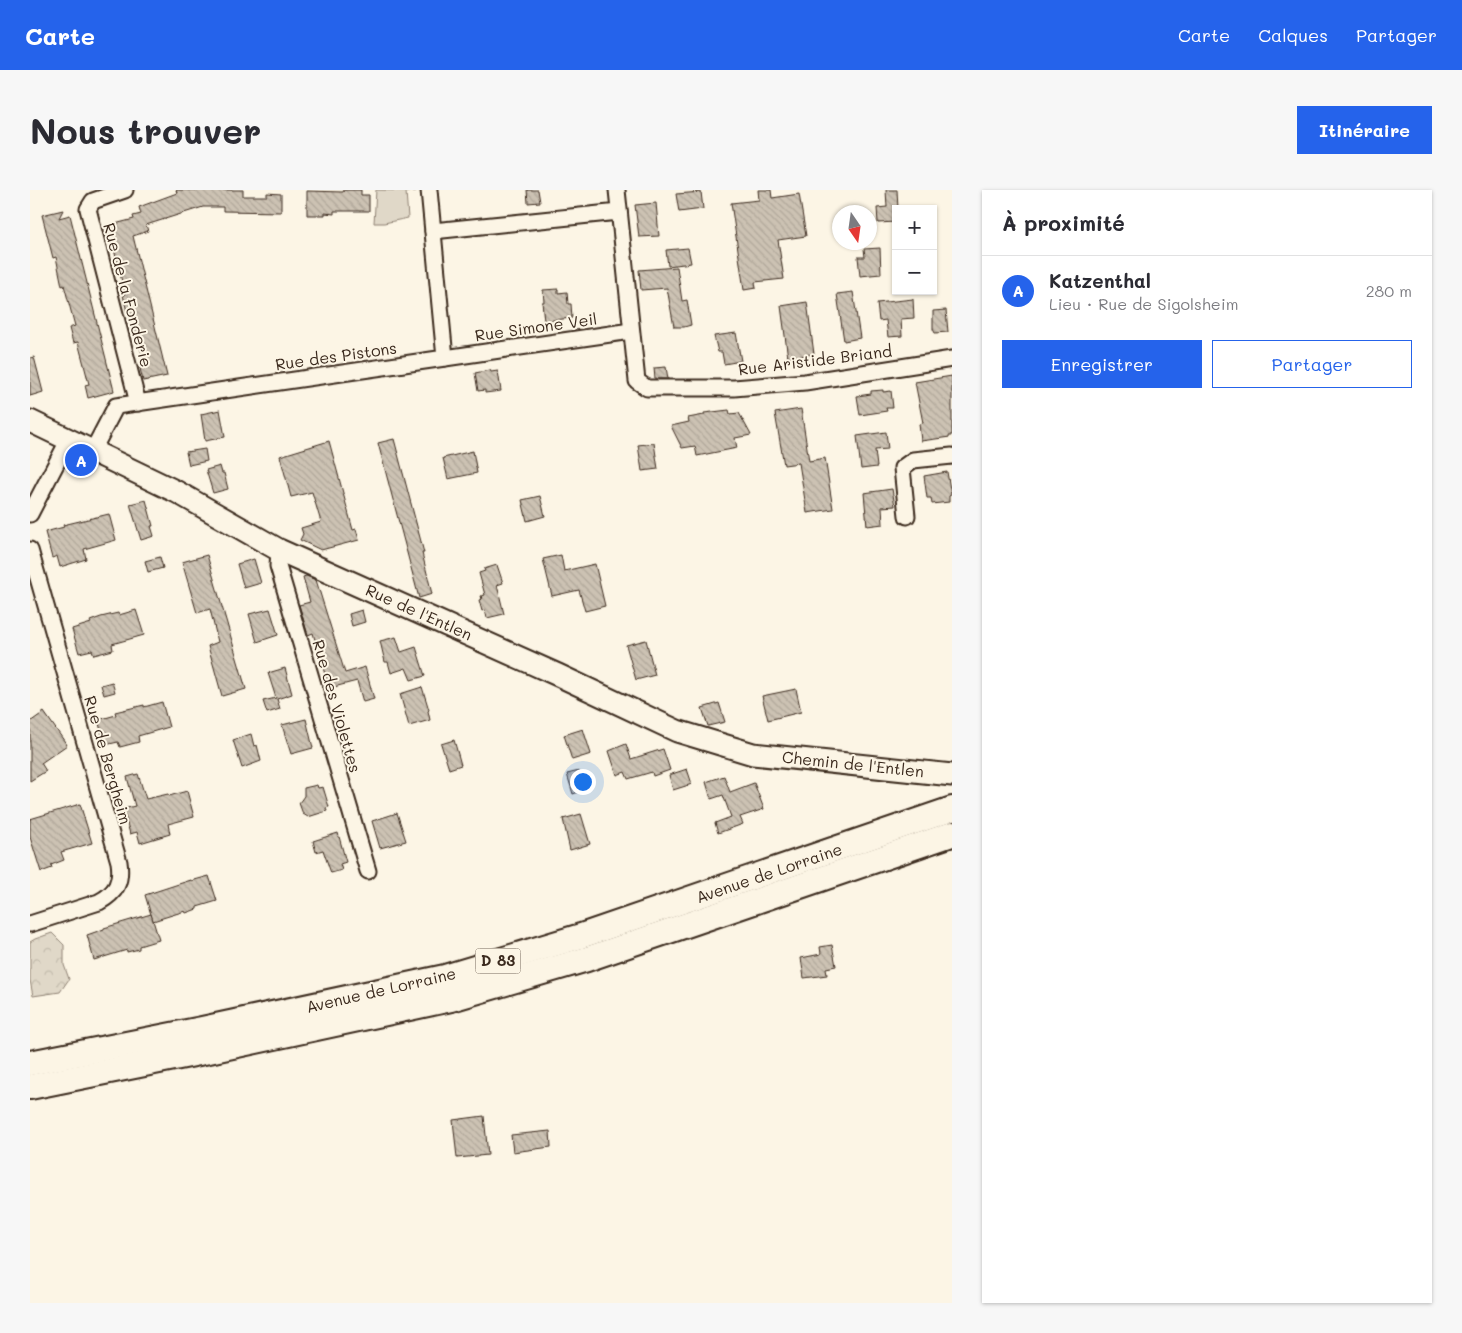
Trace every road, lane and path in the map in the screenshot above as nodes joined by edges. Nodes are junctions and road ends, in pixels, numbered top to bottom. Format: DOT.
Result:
graph roads {
  1 [pos="125,190"];
  2 [pos="429,190"];
  3 [pos="617,190"];
  4 [pos="619,212"];
  5 [pos="433,231"];
  6 [pos="632,330"];
  7 [pos="445,358"];
  8 [pos="952,359"];
  9 [pos="138,402"];
  10 [pos="30,421"];
  11 [pos="69,439"];
  12 [pos="93,450"];
  13 [pos="952,456"];
  14 [pos="30,514"];
  15 [pos="907,516"];
  16 [pos="30,550"];
  17 [pos="279,550"];
  18 [pos="753,754"];
  19 [pos="952,775"];
  20 [pos="952,809"];
  21 [pos="952,834"];
  22 [pos="368,871"];
  23 [pos="30,924"];
  24 [pos="30,1063"];
  25 [pos="30,1087"];
  1 -- 9 [label="street, Rue de la Fonderie"];
  2 -- 5 [label="street"];
  3 -- 4 [label="street, Rue Aristide Briand"];
  4 -- 5 [label="street"];
  4 -- 6 [label="street, Rue Aristide Briand"];
  5 -- 7 [label="street"];
  6 -- 7 [label="street, Rue Simone Veil"];
  6 -- 8 [label="street, Rue Aristide Briand"];
  7 -- 9 [label="street, Rue des Pistons"];
  9 -- 12 [label="street, Rue des Pistons"];
  10 -- 11 [label="street, Rue de l'Entlen"];
  11 -- 12 [label="street, Rue de l'Entlen"];
  11 -- 14 [label="street"];
  12 -- 17 [label="street, Rue de l'Entlen"];
  13 -- 15 [label="street"];
  16 -- 23 [label="street, Rue de Bergheim"];
  17 -- 18 [label="street, Rue de l'Entlen"];
  17 -- 22 [label="street, Rue des Violettes"];
  18 -- 19 [label="street, Chemin de l'Entlen"];
  20 -- 24 [label="main road, Avenue de Lorraine / D 83"];
  21 -- 25 [label="main road, Avenue de Lorraine / D 83"];
}
